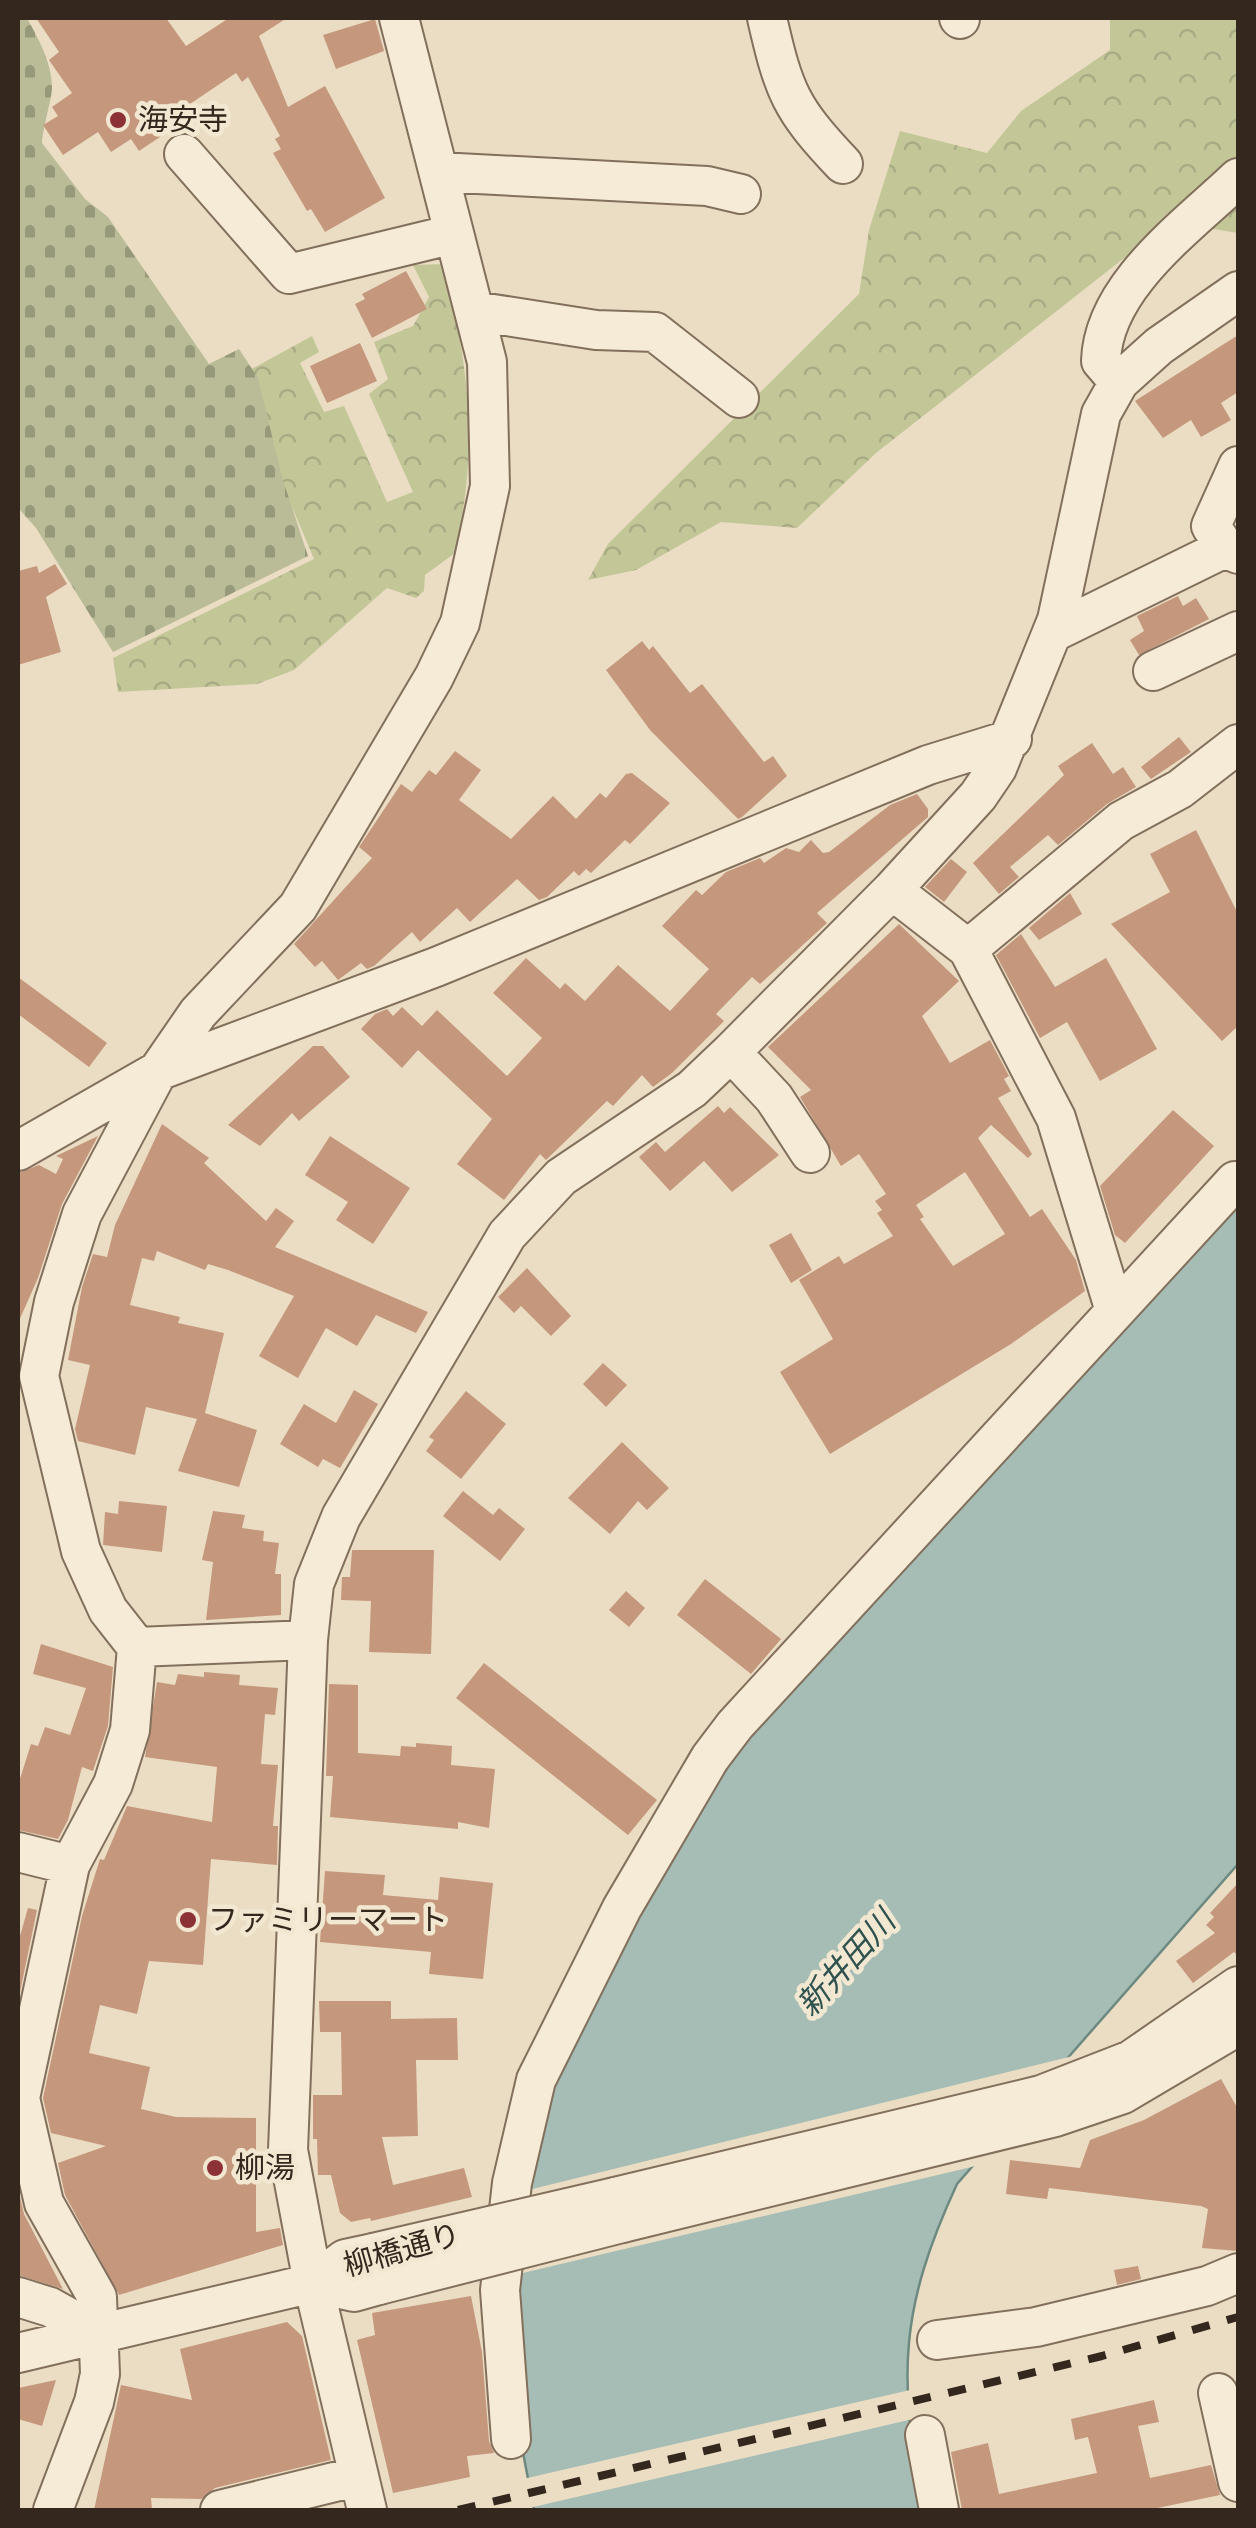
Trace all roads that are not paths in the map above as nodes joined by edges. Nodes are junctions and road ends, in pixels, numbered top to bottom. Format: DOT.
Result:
graph roads {
  1 [pos="400,18"];
  2 [pos="766,18"];
  3 [pos="184,154"];
  4 [pos="842,164"];
  5 [pos="439,172"];
  6 [pos="1238,178"];
  7 [pos="740,194"];
  8 [pos="454,234"];
  9 [pos="1238,291"];
  10 [pos="474,312"];
  11 [pos="1119,382"];
  12 [pos="739,398"];
  13 [pos="1238,466"];
  14 [pos="1232,551"];
  15 [pos="1238,632"];
  16 [pos="1052,633"];
  17 [pos="1153,670"];
  18 [pos="1012,740"];
  19 [pos="1238,744"];
  20 [pos="892,890"];
  21 [pos="968,949"];
  22 [pos="730,1052"];
  23 [pos="158,1070"];
  24 [pos="18,1151"];
  25 [pos="810,1153"];
  26 [pos="1235,1181"];
  27 [pos="1115,1311"];
  28 [pos="28,1370"];
  29 [pos="308,1640"];
  30 [pos="137,1647"];
  31 [pos="18,1852"];
  32 [pos="70,1865"];
  33 [pos="1230,2014"];
  34 [pos="1238,2273"];
  35 [pos="314,2282"];
  36 [pos="18,2297"];
  37 [pos="100,2334"];
  38 [pos="938,2340"];
  39 [pos="18,2354"];
  40 [pos="1218,2393"];
  41 [pos="925,2435"];
  42 [pos="511,2438"];
  43 [pos="1238,2482"];
  44 [pos="363,2494"];
  45 [pos="53,2510"];
  46 [pos="220,2510"];
  47 [pos="939,2510"];
  1 -- 5 [label="street"];
  2 -- 4 [label="street"];
  3 -- 8 [label="street"];
  5 -- 7 [label="street"];
  5 -- 8 [label="street"];
  6 -- 11 [label="street"];
  8 -- 10 [label="street"];
  9 -- 11 [label="street"];
  10 -- 12 [label="street"];
  10 -- 23 [label="street"];
  11 -- 16 [label="street"];
  13 -- 14 [label="street"];
  14 -- 16 [label="street"];
  15 -- 17 [label="street"];
  16 -- 18 [label="street"];
  18 -- 20 [label="street"];
  18 -- 23 [label="street"];
  19 -- 21 [label="street"];
  20 -- 21 [label="street"];
  20 -- 22 [label="street"];
  21 -- 27 [label="street"];
  22 -- 25 [label="street"];
  22 -- 29 [label="street"];
  23 -- 24 [label="street"];
  23 -- 28 [label="street"];
  26 -- 27 [label="street"];
  27 -- 42 [label="street"];
  28 -- 30 [label="street"];
  29 -- 30 [label="street"];
  29 -- 35 [label="street"];
  30 -- 32 [label="street"];
  31 -- 32 [label="street"];
  32 -- 37 [label="street"];
  33 -- 35 [label="street, 柳橋通り, bridge"];
  34 -- 38 [label="street"];
  35 -- 37 [label="street"];
  35 -- 44 [label="street"];
  36 -- 37 [label="street"];
  37 -- 39 [label="street"];
  37 -- 45 [label="street"];
  40 -- 43 [label="street"];
  41 -- 47 [label="street"];
  44 -- 46 [label="street"];
}
